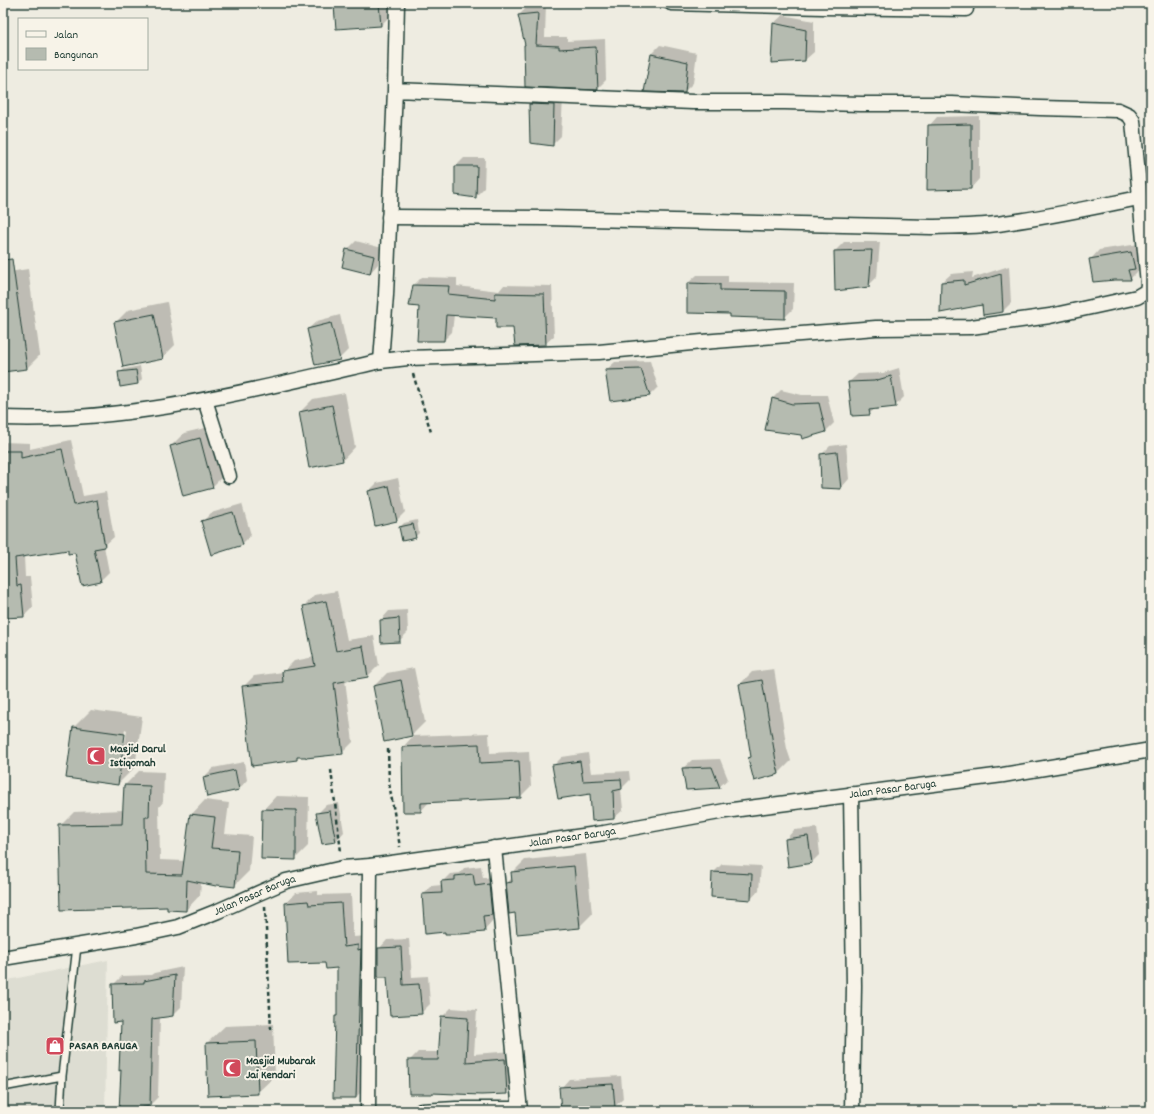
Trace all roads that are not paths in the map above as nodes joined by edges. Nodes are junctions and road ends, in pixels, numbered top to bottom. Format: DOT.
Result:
graph roads {
  1 [pos="397,3"];
  2 [pos="671,3"];
  3 [pos="966,9"];
  4 [pos="396,90"];
  5 [pos="1139,198"];
  6 [pos="389,217"];
  7 [pos="381,361"];
  8 [pos="205,400"];
  9 [pos="3,418"];
  10 [pos="229,476"];
  11 [pos="1151,750"];
  12 [pos="851,794"];
  13 [pos="494,848"];
  14 [pos="370,866"];
  15 [pos="76,946"];
  16 [pos="3,958"];
  17 [pos="62,1076"];
  18 [pos="3,1087"];
  19 [pos="520,1110"];
  20 [pos="60,1111"];
  21 [pos="368,1111"];
  22 [pos="421,1111"];
  23 [pos="852,1111"];
  1 -- 4 [label="street"];
  2 -- 3 [label="street"];
  4 -- 5 [label="street"];
  4 -- 6 [label="street"];
  5 -- 6 [label="street"];
  5 -- 7 [label="street"];
  6 -- 7 [label="street"];
  7 -- 8 [label="street"];
  8 -- 9 [label="street"];
  8 -- 10 [label="street"];
  11 -- 12 [label="street, Jalan Pasar Baruga"];
  12 -- 13 [label="street, Jalan Pasar Baruga"];
  12 -- 23 [label="street"];
  13 -- 14 [label="street, Jalan Pasar Baruga"];
  13 -- 19 [label="street"];
  14 -- 15 [label="street, Jalan Pasar Baruga"];
  14 -- 21 [label="street"];
  15 -- 16 [label="street, Jalan Pasar Baruga"];
  15 -- 17 [label="lane"];
  17 -- 18 [label="lane"];
  17 -- 20 [label="lane"];
  19 -- 22 [label="street"];
}
